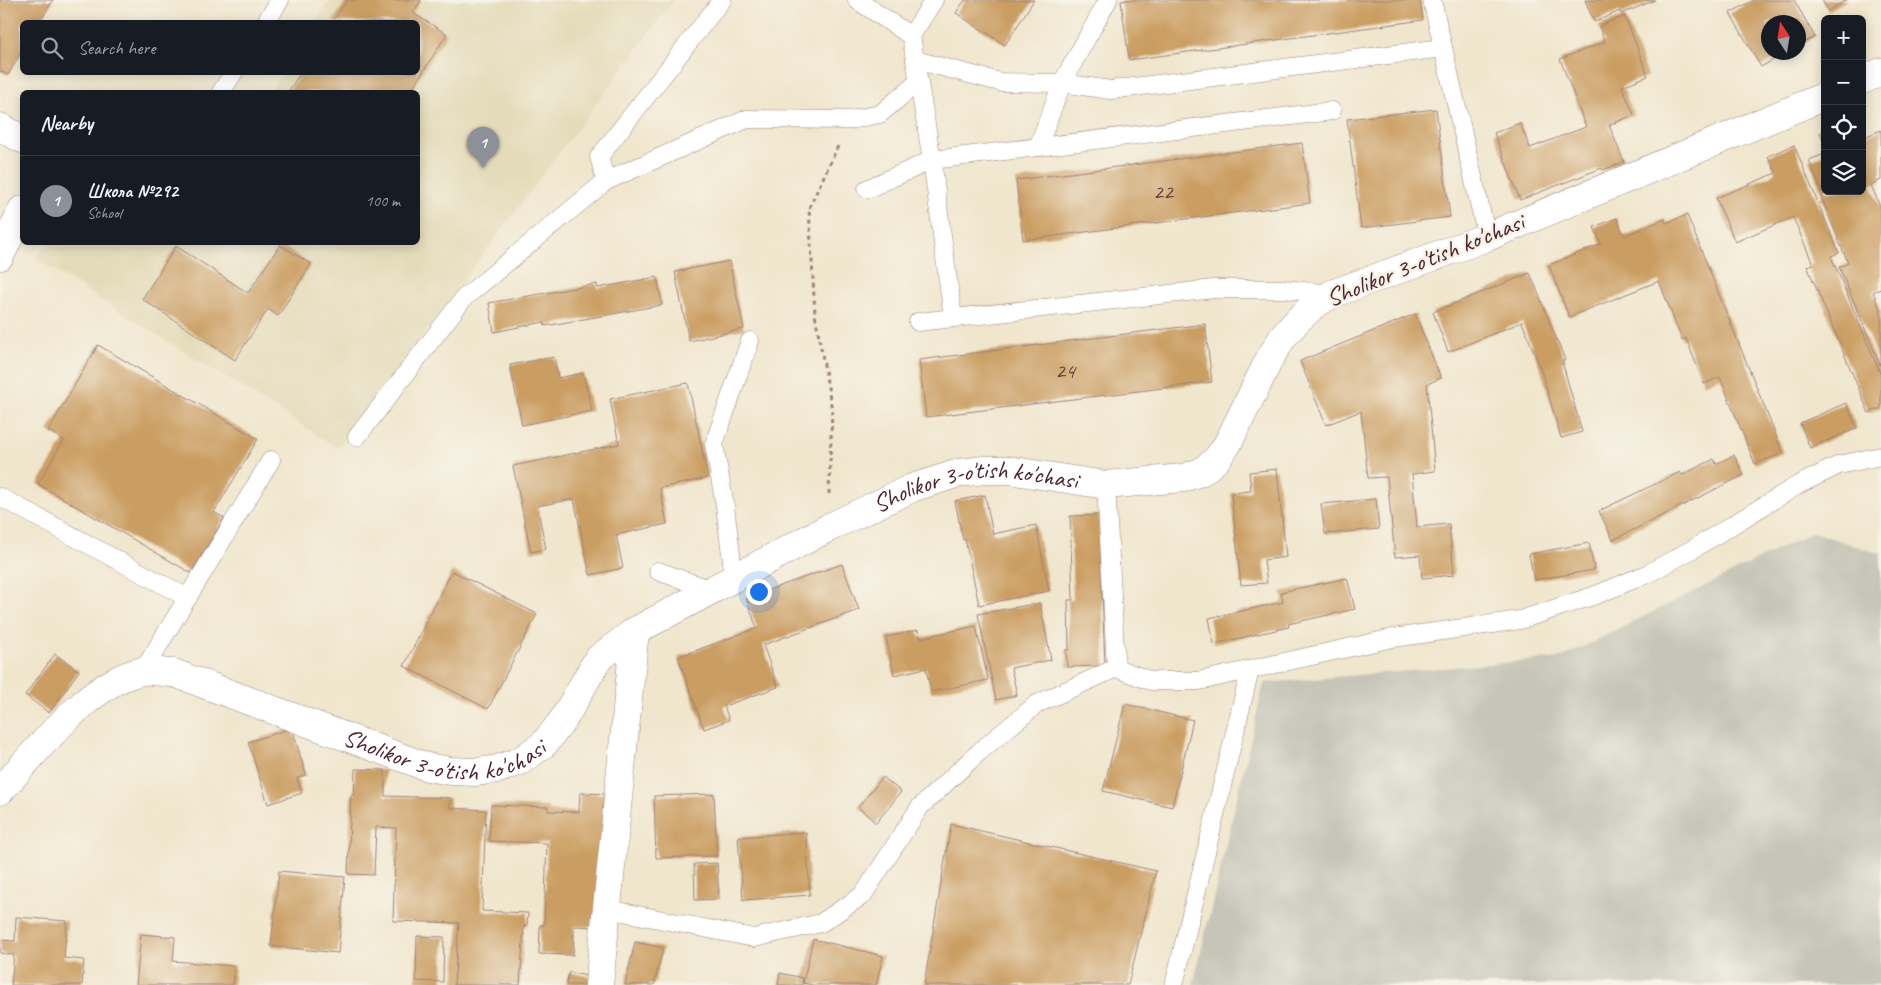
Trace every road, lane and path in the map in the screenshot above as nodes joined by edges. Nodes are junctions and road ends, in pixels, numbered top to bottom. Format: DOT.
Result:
graph roads {
  1 [pos="280,0"];
  2 [pos="722,0"];
  3 [pos="934,0"];
  4 [pos="1108,0"];
  5 [pos="1432,0"];
  6 [pos="862,1"];
  7 [pos="267,20"];
  8 [pos="911,36"];
  9 [pos="1443,48"];
  10 [pos="915,60"];
  11 [pos="1881,72"];
  12 [pos="232,75"];
  13 [pos="1866,78"];
  14 [pos="919,81"];
  15 [pos="1062,83"];
  16 [pos="222,90"];
  17 [pos="1821,98"];
  18 [pos="1332,111"];
  19 [pos="850,120"];
  20 [pos="0,126"];
  21 [pos="20,138"];
  22 [pos="1038,147"];
  23 [pos="932,160"];
  24 [pos="606,181"];
  25 [pos="867,189"];
  26 [pos="20,214"];
  27 [pos="1487,237"];
  28 [pos="0,256"];
  29 [pos="1332,294"];
  30 [pos="953,318"];
  31 [pos="918,322"];
  32 [pos="750,342"];
  33 [pos="357,437"];
  34 [pos="1881,456"];
  35 [pos="271,460"];
  36 [pos="1106,485"];
  37 [pos="0,497"];
  38 [pos="828,528"];
  39 [pos="658,571"];
  40 [pos="723,584"];
  41 [pos="188,598"];
  42 [pos="635,630"];
  43 [pos="1116,668"];
  44 [pos="1250,670"];
  45 [pos="143,671"];
  46 [pos="0,791"];
  47 [pos="608,909"];
  48 [pos="599,985"];
  49 [pos="1174,985"];
  1 -- 7 [label="lane"];
  2 -- 24 [label="lane"];
  3 -- 8 [label="lane"];
  4 -- 15 [label="lane"];
  5 -- 9 [label="lane"];
  6 -- 8 [label="lane"];
  8 -- 10 [label="lane"];
  9 -- 15 [label="lane"];
  9 -- 27 [label="lane"];
  10 -- 14 [label="lane"];
  10 -- 15 [label="lane"];
  11 -- 13 [label="street"];
  12 -- 16 [label="lane"];
  14 -- 19 [label="lane"];
  14 -- 23 [label="lane"];
  15 -- 22 [label="lane"];
  17 -- 27 [label="street, Sholikor 3-o'tish ko'chasi"];
  18 -- 22 [label="lane"];
  19 -- 24 [label="lane"];
  19 -- 38 [label="path"];
  20 -- 21 [label="street"];
  22 -- 23 [label="lane"];
  23 -- 25 [label="lane"];
  23 -- 30 [label="lane"];
  24 -- 33 [label="lane"];
  26 -- 28 [label="street"];
  27 -- 29 [label="street, Sholikor 3-o'tish ko'chasi"];
  29 -- 30 [label="lane"];
  29 -- 36 [label="street, Sholikor 3-o'tish ko'chasi"];
  30 -- 31 [label="lane"];
  32 -- 40 [label="lane"];
  34 -- 44 [label="lane"];
  35 -- 41 [label="lane"];
  36 -- 38 [label="street, Sholikor 3-o'tish ko'chasi"];
  36 -- 43 [label="lane"];
  37 -- 41 [label="lane"];
  38 -- 40 [label="street, Sholikor 3-o'tish ko'chasi"];
  39 -- 40 [label="lane"];
  40 -- 42 [label="street, Sholikor 3-o'tish ko'chasi"];
  41 -- 45 [label="lane"];
  42 -- 45 [label="street, Sholikor 3-o'tish ko'chasi"];
  42 -- 47 [label="street"];
  43 -- 44 [label="lane"];
  43 -- 47 [label="lane"];
  44 -- 49 [label="lane"];
  45 -- 46 [label="street, Sholikor 3-o'tish ko'chasi"];
  47 -- 48 [label="street"];
}
